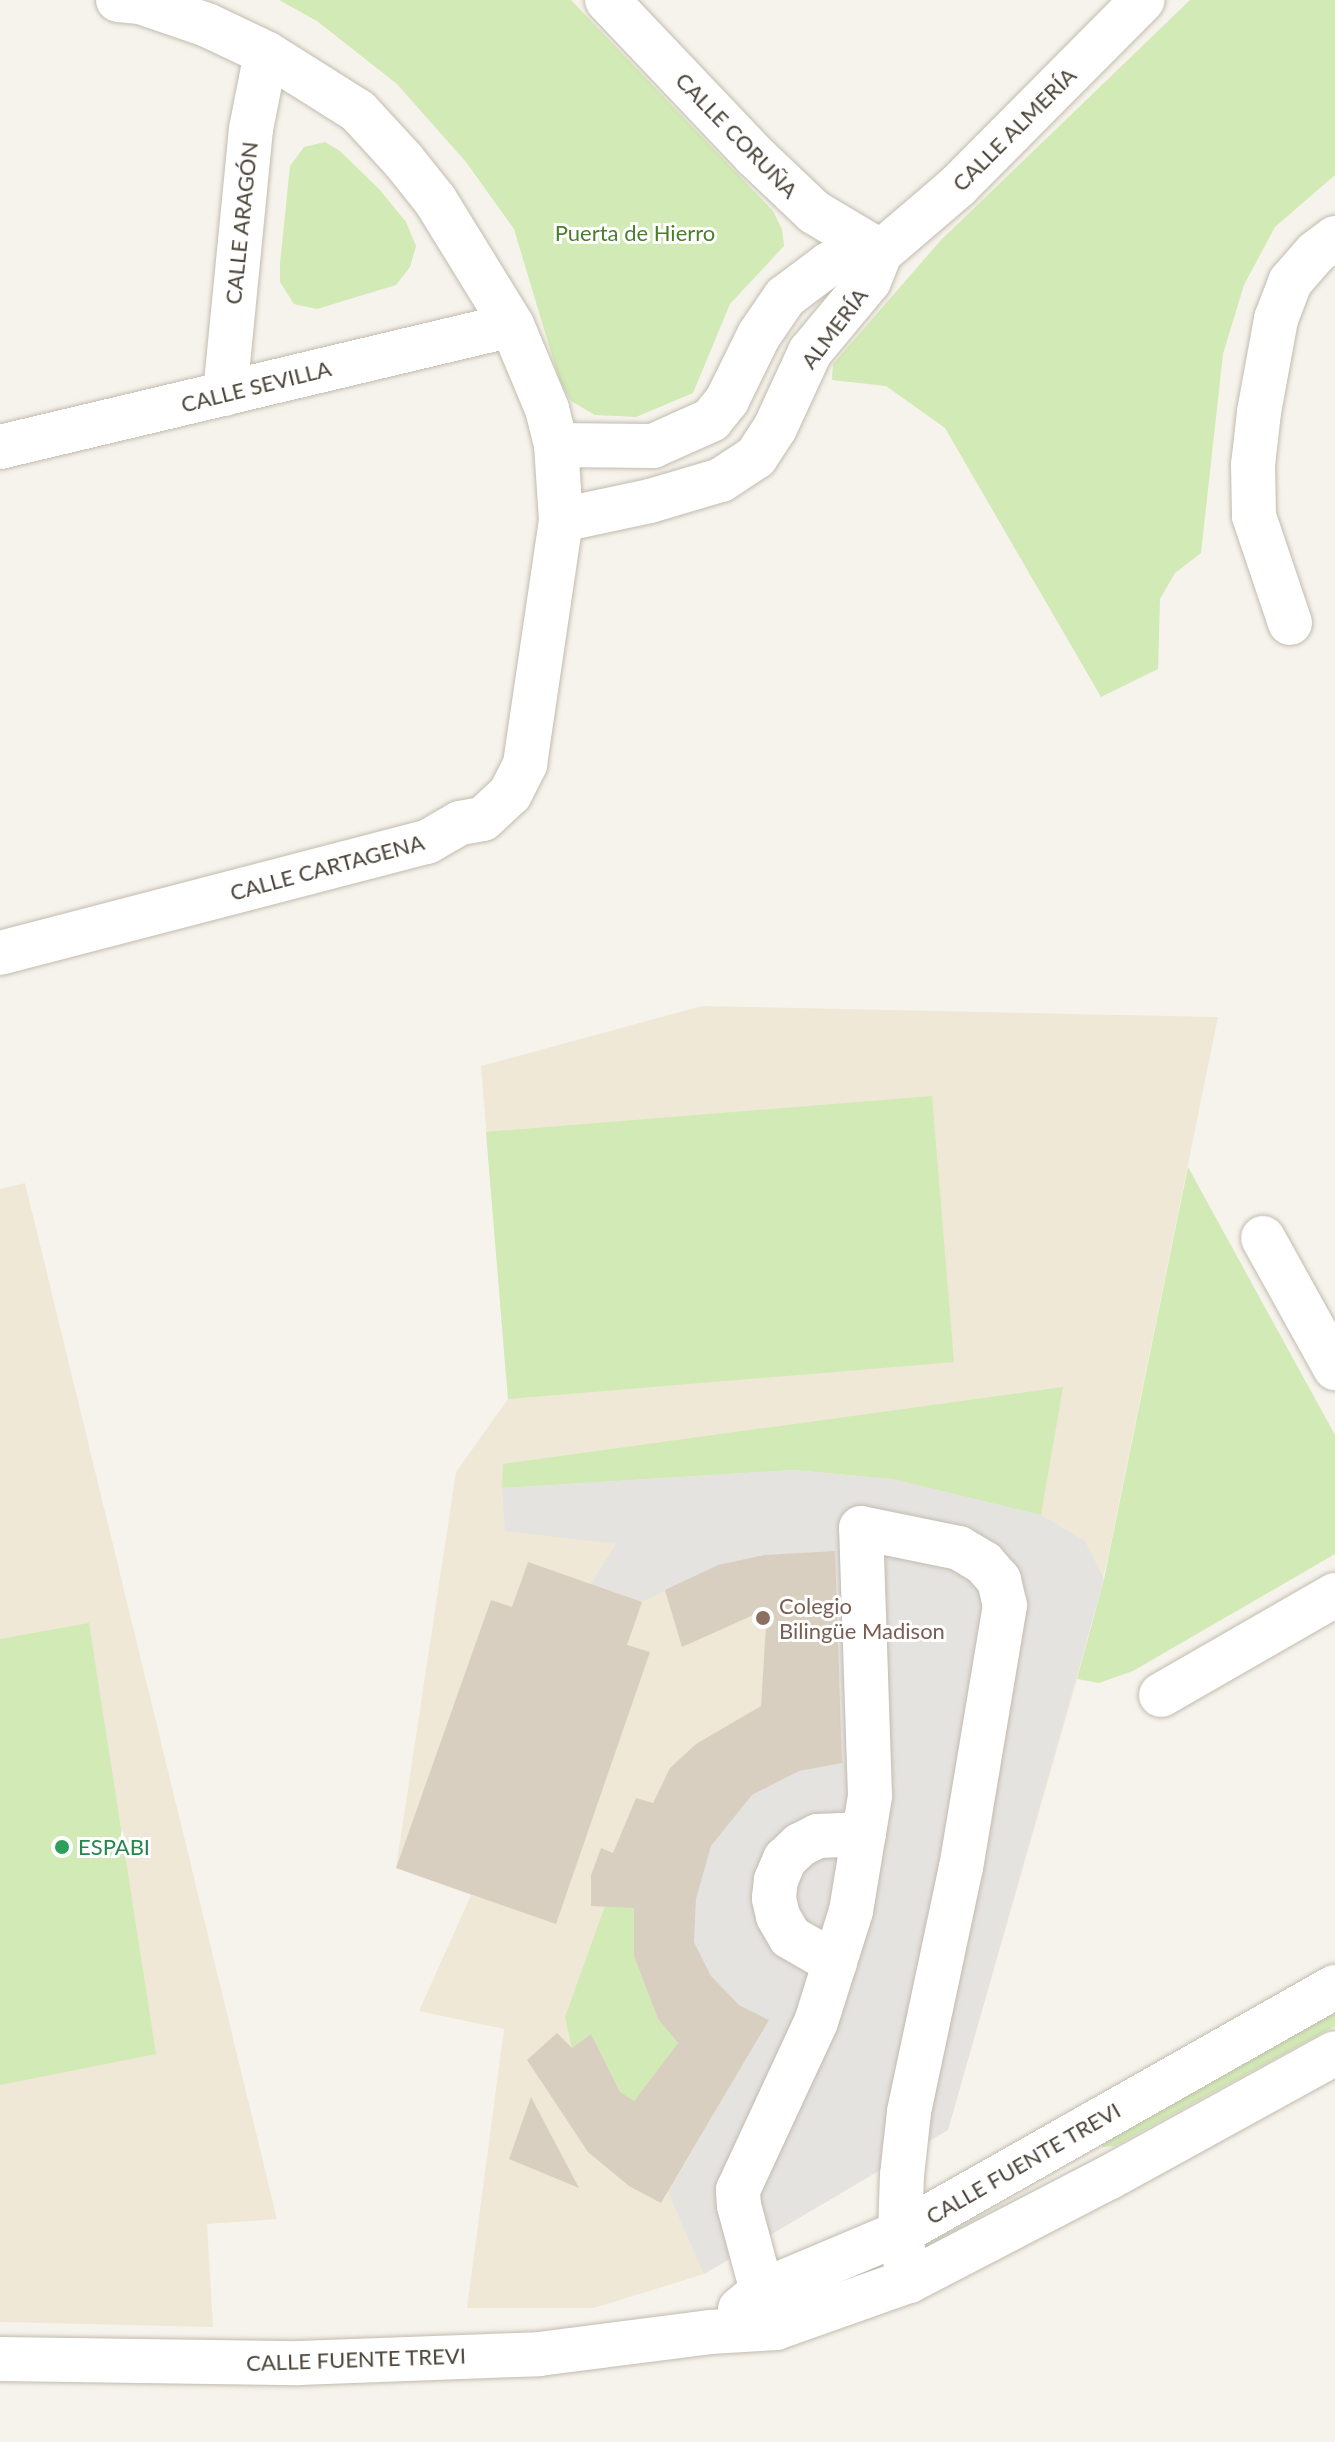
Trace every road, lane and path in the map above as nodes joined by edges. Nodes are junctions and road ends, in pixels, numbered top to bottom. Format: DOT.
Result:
graph roads {
  1 [pos="118,0"];
  2 [pos="607,0"];
  3 [pos="1143,0"];
  4 [pos="266,53"];
  5 [pos="1335,238"];
  6 [pos="881,252"];
  7 [pos="512,325"];
  8 [pos="225,394"];
  9 [pos="556,445"];
  10 [pos="0,447"];
  11 [pos="561,520"];
  12 [pos="1290,623"];
  13 [pos="0,953"];
  14 [pos="1263,1238"];
  15 [pos="1335,1368"];
  16 [pos="1335,1595"];
  17 [pos="1161,1695"];
  18 [pos="864,1834"];
  19 [pos="835,1963"];
  20 [pos="1335,1987"];
  21 [pos="1335,2053"];
  22 [pos="900,2233"];
  23 [pos="909,2281"];
  24 [pos="769,2310"];
  25 [pos="0,2326"];
  26 [pos="21,2359"];
  1 -- 4 [label="street, CALLE CARTAGENA"];
  2 -- 6 [label="street, CALLE CORUÑA"];
  3 -- 6 [label="street, CALLE ALMERÍA"];
  4 -- 7 [label="street, CALLE CARTAGENA"];
  4 -- 8 [label="street, CALLE ARAGÓN"];
  5 -- 12 [label="street"];
  6 -- 9 [label="street, ALMERÍA"];
  6 -- 11 [label="street, ALMERÍA"];
  7 -- 8 [label="street, CALLE SEVILLA"];
  7 -- 9 [label="street, CALLE CARTAGENA"];
  8 -- 10 [label="street, CALLE SEVILLA"];
  9 -- 11 [label="street, CALLE CARTAGENA"];
  11 -- 13 [label="street, CALLE CARTAGENA"];
  14 -- 15 [label="street"];
  16 -- 17 [label="street"];
  18 -- 19 [label="street"];
  18 -- 19 [label="street"];
  18 -- 22 [label="street"];
  19 -- 24 [label="street"];
  20 -- 22 [label="street, CALLE FUENTE TREVI"];
  21 -- 23 [label="street, CALLE FUENTE TREVI"];
  22 -- 23 [label="street"];
  22 -- 24 [label="street, CALLE FUENTE TREVI"];
  23 -- 24 [label="street, CALLE FUENTE TREVI"];
  24 -- 26 [label="street, CALLE FUENTE TREVI"];
  25 -- 26 [label="street"];
}
